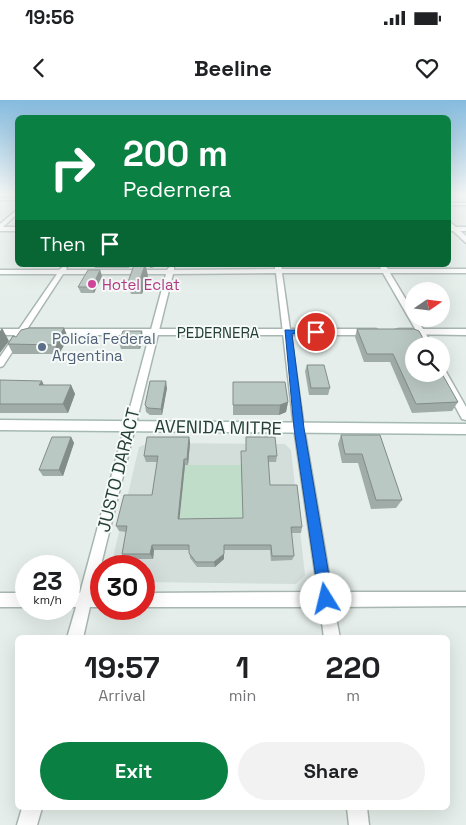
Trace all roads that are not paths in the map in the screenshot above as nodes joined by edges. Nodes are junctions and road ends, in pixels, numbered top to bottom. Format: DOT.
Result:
graph roads {
  1 [pos="453,229"];
  2 [pos="466,241"];
  3 [pos="63,268"];
  4 [pos="279,268"];
  5 [pos="384,268"];
  6 [pos="171,269"];
  7 [pos="466,271"];
  8 [pos="0,272"];
  9 [pos="0,332"];
  10 [pos="21,332"];
  11 [pos="154,332"];
  12 [pos="288,332"];
  13 [pos="421,332"];
  14 [pos="466,332"];
  15 [pos="424,337"];
  16 [pos="0,364"];
  17 [pos="448,382"];
  18 [pos="466,416"];
  19 [pos="0,426"];
  20 [pos="129,426"];
  21 [pos="299,428"];
  22 [pos="466,429"];
  23 [pos="326,599"];
  24 [pos="466,599"];
  25 [pos="0,600"];
  26 [pos="15,600"];
  27 [pos="80,600"];
  28 [pos="85,600"];
  29 [pos="90,600"];
  30 [pos="155,600"];
  31 [pos="76,635"];
  32 [pos="332,635"];
  33 [pos="31,810"];
  34 [pos="357,810"];
  35 [pos="27,825"];
  36 [pos="359,825"];
  1 -- 2 [label="street"];
  3 -- 6 [label="street"];
  3 -- 8 [label="street"];
  3 -- 10 [label="street"];
  4 -- 5 [label="street"];
  4 -- 6 [label="street"];
  4 -- 12 [label="street"];
  5 -- 7 [label="street"];
  5 -- 13 [label="street"];
  6 -- 11 [label="street, JUSTO DARACT"];
  9 -- 10 [label="street, PEDERNERA"];
  10 -- 11 [label="street, PEDERNERA"];
  10 -- 16 [label="street"];
  11 -- 12 [label="street, PEDERNERA"];
  11 -- 20 [label="street, JUSTO DARACT"];
  12 -- 13 [label="street, PEDERNERA"];
  12 -- 21 [label="street"];
  13 -- 14 [label="street, PEDERNERA"];
  13 -- 15 [label="street"];
  17 -- 18 [label="street"];
  19 -- 20 [label="street, AVENIDA MITRE"];
  20 -- 21 [label="street, AVENIDA MITRE"];
  20 -- 28 [label="street, JUSTO DARACT"];
  21 -- 22 [label="street, AVENIDA MITRE"];
  21 -- 23 [label="street"];
  23 -- 24 [label="street"];
  23 -- 30 [label="street"];
  23 -- 32 [label="street"];
  25 -- 26 [label="street"];
  27 -- 28 [label="street"];
  28 -- 29 [label="street"];
  28 -- 31 [label="street, JUSTO DARACT"];
  33 -- 35 [label="street"];
  34 -- 36 [label="street"];
}
